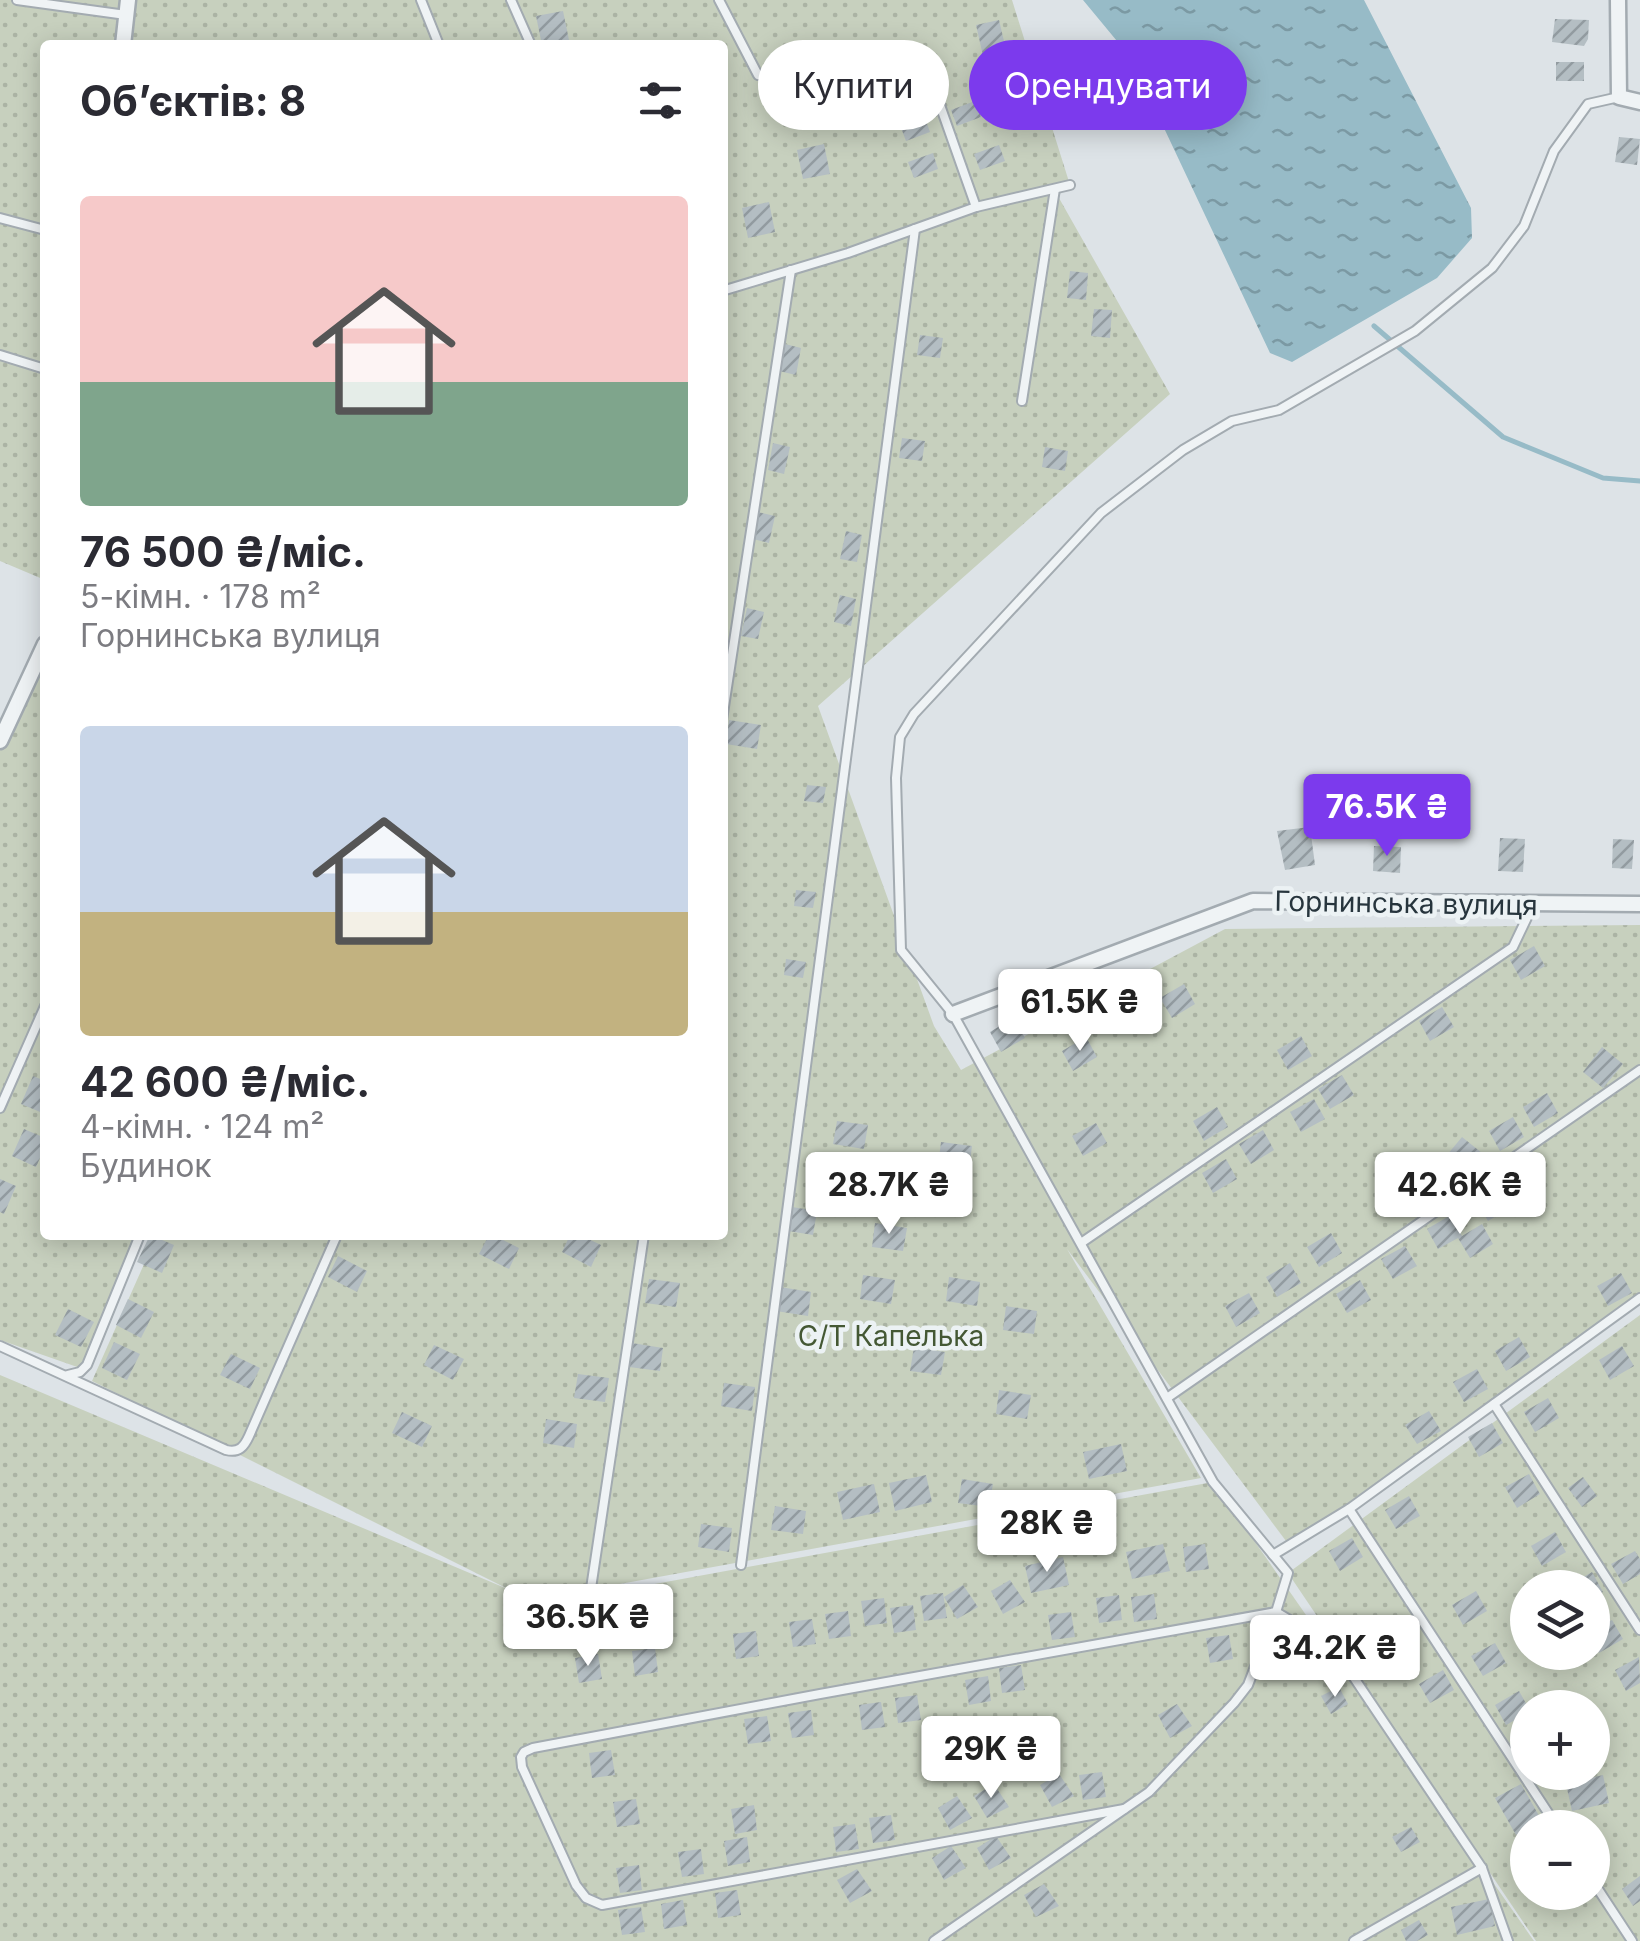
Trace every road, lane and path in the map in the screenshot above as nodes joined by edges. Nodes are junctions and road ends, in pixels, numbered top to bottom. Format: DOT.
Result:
graph roads {
  1 [pos="17,0"];
  2 [pos="421,0"];
  3 [pos="511,0"];
  4 [pos="719,0"];
  5 [pos="1618,0"];
  6 [pos="127,8"];
  7 [pos="124,40"];
  8 [pos="437,40"];
  9 [pos="529,40"];
  10 [pos="758,75"];
  11 [pos="1619,97"];
  12 [pos="1640,102"];
  13 [pos="948,130"];
  14 [pos="1070,186"];
  15 [pos="1054,189"];
  16 [pos="976,207"];
  17 [pos="0,218"];
  18 [pos="40,229"];
  19 [pos="915,229"];
  20 [pos="791,270"];
  21 [pos="728,289"];
  22 [pos="0,355"];
  23 [pos="40,367"];
  24 [pos="1022,401"];
  25 [pos="40,655"];
  26 [pos="728,681"];
  27 [pos="0,740"];
  28 [pos="1640,904"];
  29 [pos="1533,905"];
  30 [pos="953,1014"];
  31 [pos="40,1017"];
  32 [pos="1640,1070"];
  33 [pos="0,1108"];
  34 [pos="138,1240"];
  35 [pos="334,1240"];
  36 [pos="643,1240"];
  37 [pos="1081,1243"];
  38 [pos="1640,1298"];
  39 [pos="0,1346"];
  40 [pos="58,1373"];
  41 [pos="1166,1398"];
  42 [pos="1494,1404"];
  43 [pos="1350,1508"];
  44 [pos="1273,1555"];
  45 [pos="742,1565"];
  46 [pos="590,1595"];
  47 [pos="1276,1612"];
  48 [pos="1640,1630"];
  49 [pos="1129,1808"];
  50 [pos="1546,1810"];
  51 [pos="1482,1868"];
  52 [pos="1610,1907"];
  53 [pos="934,1941"];
  54 [pos="1354,1941"];
  55 [pos="1508,1941"];
  56 [pos="1632,1941"];
  1 -- 6 [label="lane"];
  2 -- 8 [label="lane"];
  3 -- 9 [label="lane"];
  4 -- 10 [label="lane"];
  5 -- 11 [label="street"];
  6 -- 7 [label="street"];
  11 -- 12 [label="street"];
  11 -- 30 [label="lane"];
  13 -- 16 [label="lane"];
  14 -- 15 [label="lane"];
  15 -- 16 [label="lane"];
  15 -- 24 [label="lane"];
  16 -- 19 [label="lane"];
  17 -- 18 [label="lane"];
  19 -- 20 [label="lane"];
  19 -- 45 [label="lane"];
  20 -- 21 [label="lane"];
  20 -- 26 [label="lane"];
  22 -- 23 [label="lane"];
  25 -- 27 [label="street"];
  28 -- 29 [label="street, Горнинська вулиця"];
  29 -- 30 [label="street, Горнинська вулиця"];
  29 -- 37 [label="lane"];
  30 -- 37 [label="lane"];
  31 -- 33 [label="lane"];
  32 -- 41 [label="lane"];
  34 -- 40 [label="lane"];
  35 -- 40 [label="lane"];
  36 -- 46 [label="lane"];
  37 -- 41 [label="lane"];
  38 -- 42 [label="lane"];
  39 -- 40 [label="lane"];
  41 -- 44 [label="lane"];
  42 -- 43 [label="lane"];
  42 -- 48 [label="lane"];
  43 -- 44 [label="lane"];
  43 -- 50 [label="lane"];
  44 -- 47 [label="lane"];
  47 -- 49 [label="lane"];
  47 -- 49 [label="lane"];
  47 -- 51 [label="lane"];
  49 -- 53 [label="lane"];
  51 -- 54 [label="lane"];
  51 -- 55 [label="lane"];
  52 -- 56 [label="lane"];
}
